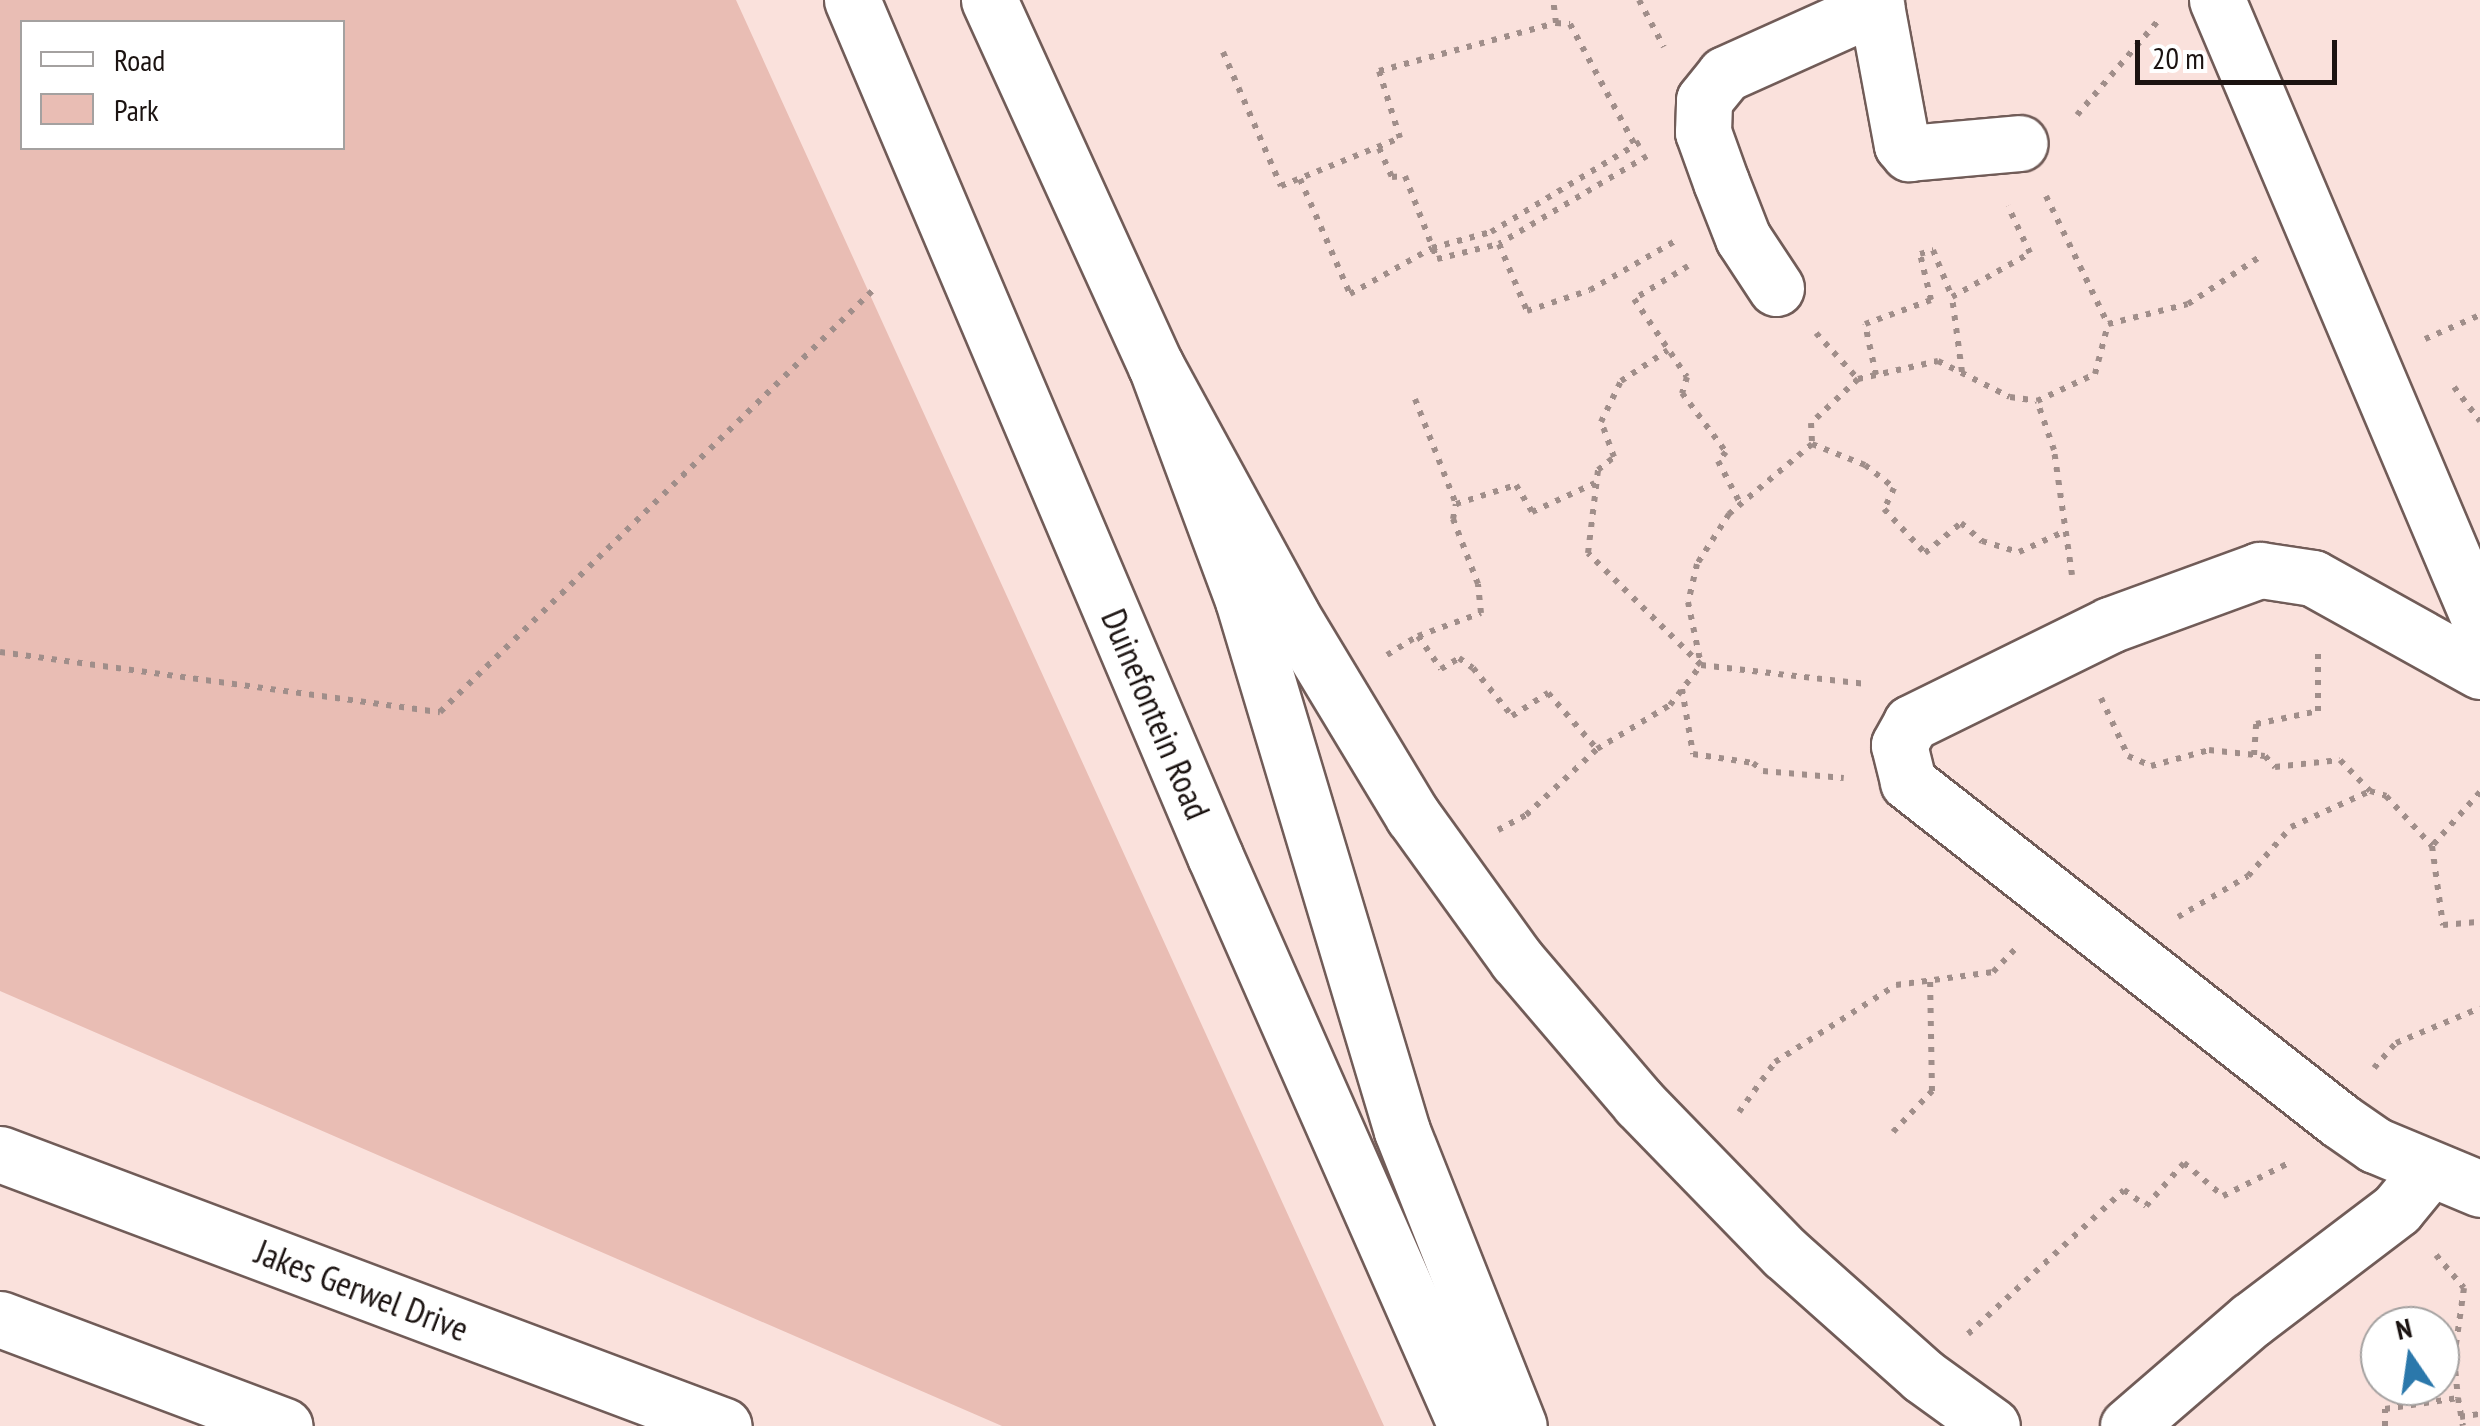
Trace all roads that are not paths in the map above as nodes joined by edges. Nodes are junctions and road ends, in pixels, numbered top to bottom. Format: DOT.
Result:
graph roads {
  1 [pos="852,0"];
  2 [pos="990,0"];
  3 [pos="2217,0"];
  4 [pos="1876,3"];
  5 [pos="2001,146"];
  6 [pos="1776,288"];
  7 [pos="1156,366"];
  8 [pos="2480,621"];
  9 [pos="2480,672"];
  10 [pos="0,1154"];
  11 [pos="2414,1189"];
  12 [pos="2480,1189"];
  13 [pos="0,1319"];
  14 [pos="285,1426"];
  15 [pos="724,1426"];
  16 [pos="1466,1426"];
  17 [pos="1519,1426"];
  18 [pos="1992,1426"];
  19 [pos="2128,1426"];
  1 -- 16 [label="main road, Duinefontein Road"];
  2 -- 7 [label="main road"];
  3 -- 8 [label="main road"];
  4 -- 5 [label="main road"];
  4 -- 6 [label="main road"];
  7 -- 17 [label="main road"];
  7 -- 18 [label="main road"];
  9 -- 11 [label="main road"];
  10 -- 15 [label="main road, Jakes Gerwel Drive"];
  11 -- 12 [label="main road"];
  11 -- 19 [label="main road"];
  13 -- 14 [label="main road"];
}
